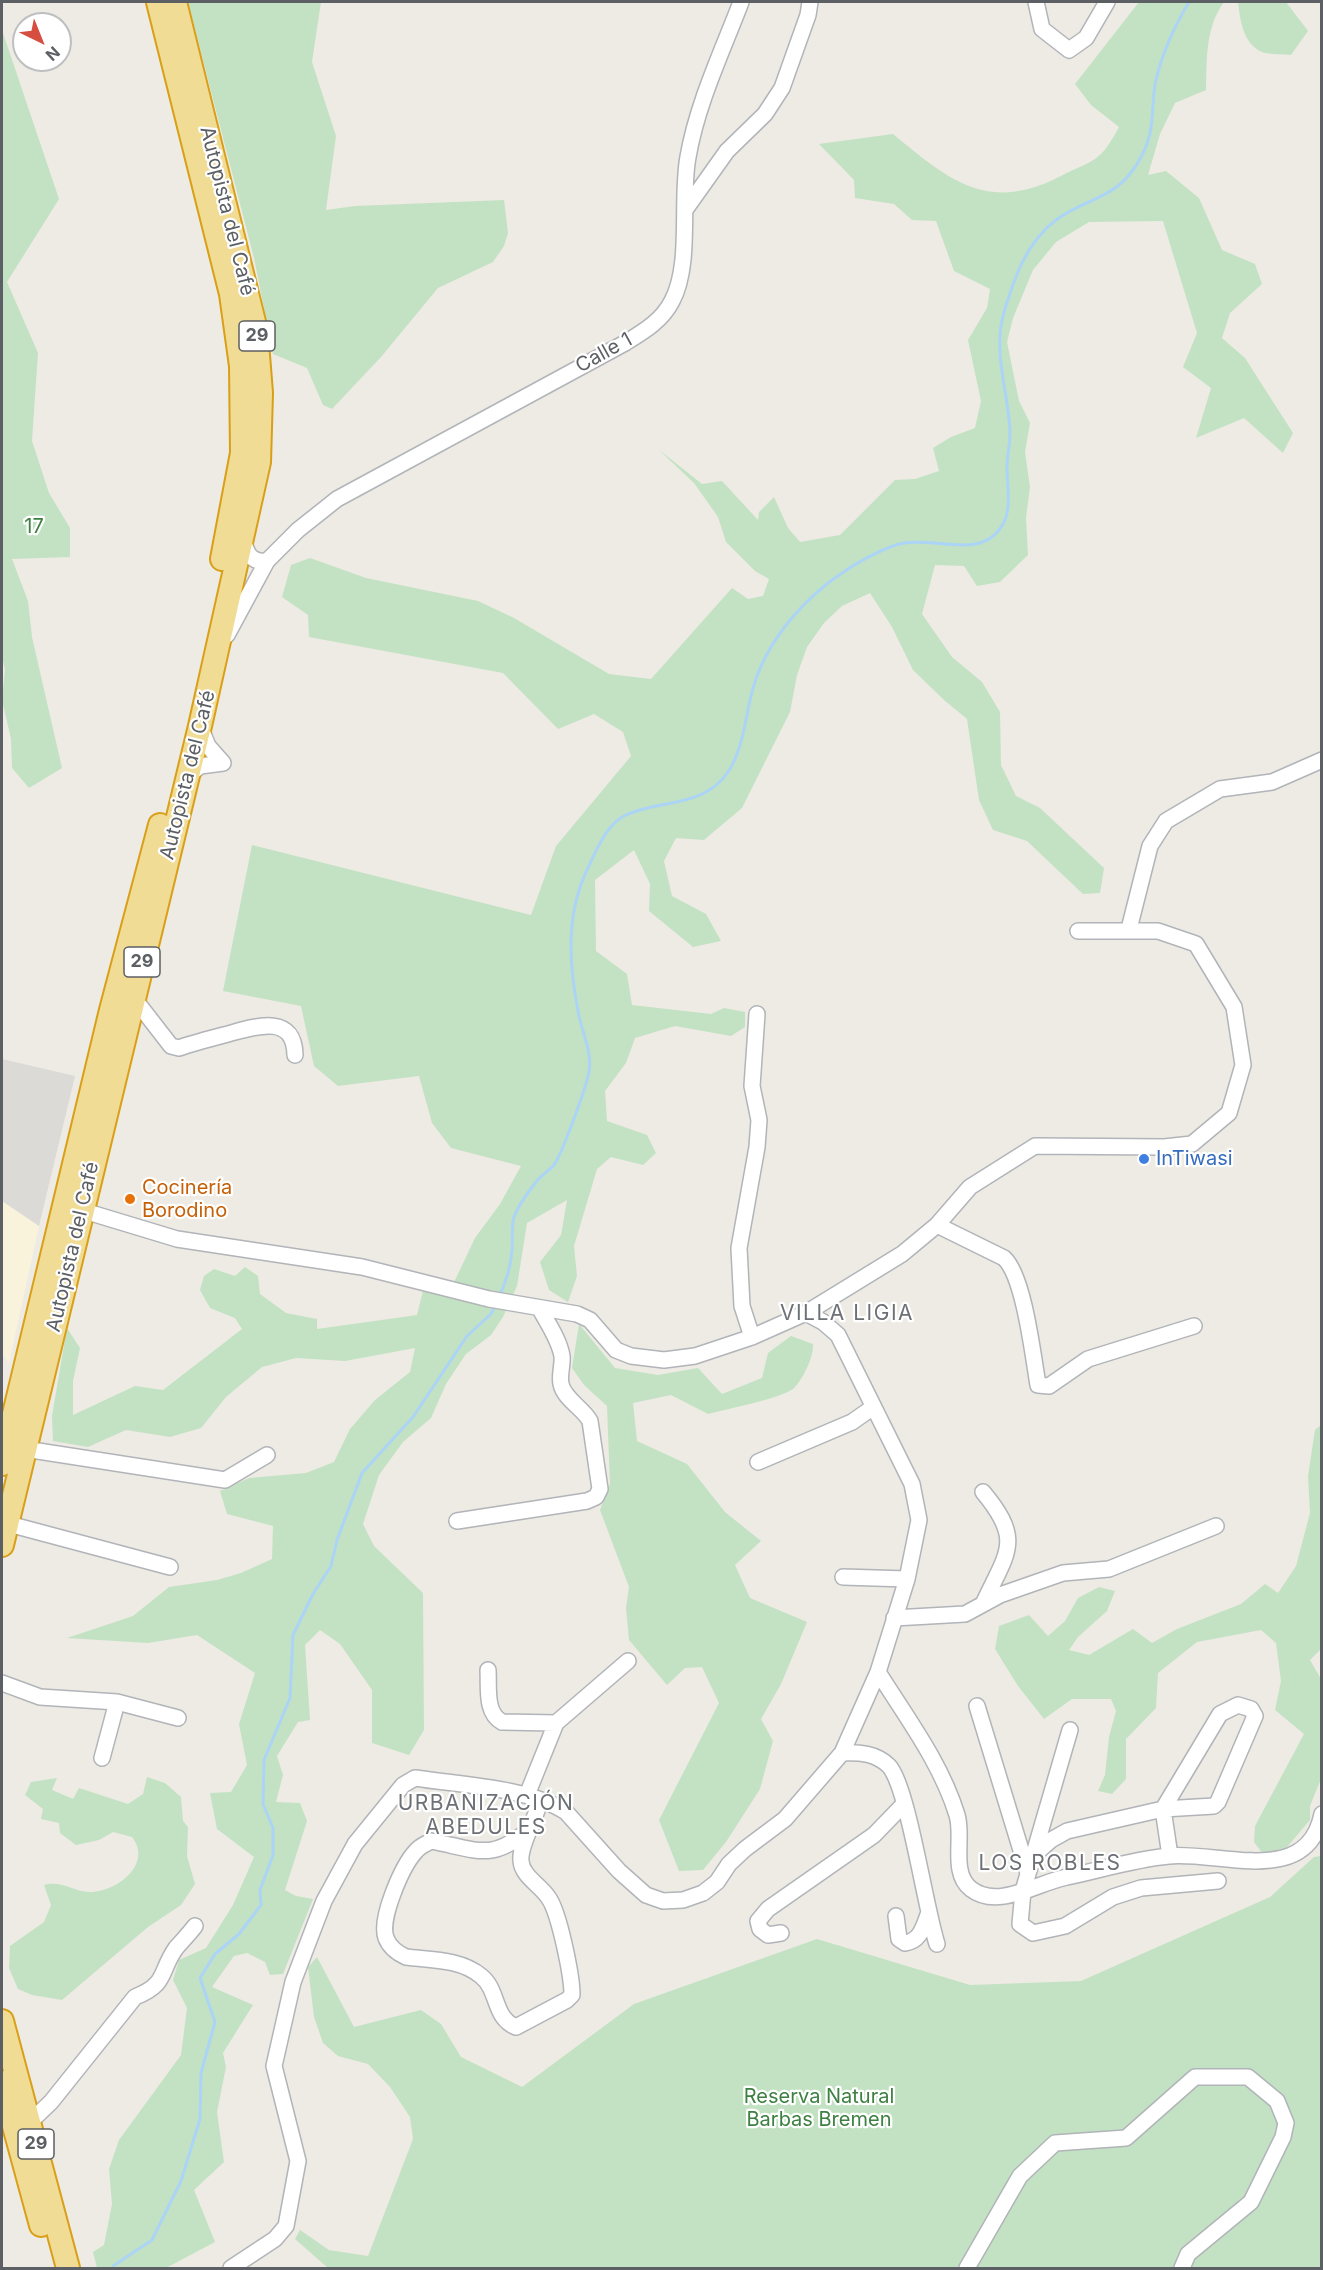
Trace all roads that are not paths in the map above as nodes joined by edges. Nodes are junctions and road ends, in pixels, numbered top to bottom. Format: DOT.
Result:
graph roads {
  1 [pos="158,2"];
  2 [pos="176,2"];
  3 [pos="741,2"];
  4 [pos="810,2"];
  5 [pos="1107,2"];
  6 [pos="1038,3"];
  7 [pos="685,210"];
  8 [pos="243,535"];
  9 [pos="267,561"];
  10 [pos="217,653"];
  11 [pos="200,726"];
  12 [pos="1322,760"];
  13 [pos="188,776"];
  14 [pos="1129,929"];
  15 [pos="1078,931"];
  16 [pos="133,997"];
  17 [pos="757,1014"];
  18 [pos="295,1054"];
  19 [pos="81,1210"];
  20 [pos="937,1225"];
  21 [pos="540,1309"];
  22 [pos="806,1312"];
  23 [pos="1194,1326"];
  24 [pos="752,1337"];
  25 [pos="872,1408"];
  26 [pos="25,1449"];
  27 [pos="267,1455"];
  28 [pos="758,1462"];
  29 [pos="2,1464"];
  30 [pos="983,1492"];
  31 [pos="457,1521"];
  32 [pos="1216,1526"];
  33 [pos="3,1534"];
  34 [pos="170,1567"];
  35 [pos="843,1577"];
  36 [pos="907,1579"];
  37 [pos="984,1602"];
  38 [pos="894,1618"];
  39 [pos="628,1661"];
  40 [pos="488,1670"];
  41 [pos="878,1672"];
  42 [pos="2,1683"];
  43 [pos="117,1701"];
  44 [pos="977,1706"];
  45 [pos="178,1718"];
  46 [pos="556,1723"];
  47 [pos="1070,1730"];
  48 [pos="842,1754"];
  49 [pos="102,1758"];
  50 [pos="534,1798"];
  51 [pos="904,1804"];
  52 [pos="1163,1809"];
  53 [pos="1322,1814"];
  54 [pos="531,1828"];
  55 [pos="1034,1855"];
  56 [pos="1170,1856"];
  57 [pos="1028,1873"];
  58 [pos="1218,1881"];
  59 [pos="1023,1891"];
  60 [pos="928,1915"];
  61 [pos="896,1916"];
  62 [pos="195,1926"];
  63 [pos="781,1933"];
  64 [pos="937,1944"];
  65 [pos="2,2021"];
  66 [pos="2,2082"];
  67 [pos="30,2122"];
  68 [pos="235,2267"];
  69 [pos="53,2268"];
  70 [pos="68,2268"];
  71 [pos="967,2268"];
  72 [pos="1182,2268"];
  1 -- 29 [label="highway, Autopista del Café / 29"];
  2 -- 8 [label="highway, Autopista del Café / 29"];
  3 -- 7 [label="street, Calle 1"];
  4 -- 7 [label="street"];
  5 -- 6 [label="street"];
  7 -- 9 [label="street, Calle 1"];
  8 -- 9 [label="street"];
  8 -- 10 [label="highway, Autopista del Café / 29"];
  9 -- 10 [label="street, Calle 1"];
  10 -- 11 [label="highway, Autopista del Café / 29"];
  11 -- 13 [label="highway, Autopista del Café / 29"];
  11 -- 13 [label="street"];
  12 -- 14 [label="street"];
  13 -- 16 [label="highway, Autopista del Café / 29"];
  14 -- 15 [label="street"];
  14 -- 20 [label="street"];
  16 -- 18 [label="street"];
  16 -- 19 [label="highway, Autopista del Café / 29"];
  17 -- 24 [label="street"];
  19 -- 21 [label="street"];
  19 -- 26 [label="highway, Autopista del Café / 29"];
  20 -- 22 [label="street"];
  20 -- 23 [label="street"];
  21 -- 24 [label="street"];
  21 -- 31 [label="street"];
  22 -- 24 [label="street"];
  22 -- 25 [label="street"];
  25 -- 28 [label="street"];
  25 -- 36 [label="street"];
  26 -- 27 [label="street"];
  26 -- 33 [label="highway, Autopista del Café / 29"];
  30 -- 37 [label="street"];
  32 -- 37 [label="street"];
  33 -- 34 [label="street"];
  35 -- 36 [label="street"];
  36 -- 38 [label="street"];
  37 -- 38 [label="street"];
  38 -- 41 [label="street"];
  39 -- 46 [label="street"];
  40 -- 46 [label="street"];
  41 -- 48 [label="street"];
  41 -- 59 [label="street"];
  42 -- 43 [label="street"];
  43 -- 45 [label="street"];
  43 -- 49 [label="street"];
  44 -- 57 [label="street"];
  46 -- 50 [label="street"];
  47 -- 55 [label="street"];
  48 -- 50 [label="street"];
  48 -- 51 [label="street"];
  50 -- 54 [label="street"];
  50 -- 68 [label="street"];
  51 -- 60 [label="street"];
  51 -- 63 [label="street"];
  52 -- 52 [label="street"];
  52 -- 55 [label="street"];
  52 -- 56 [label="street"];
  53 -- 56 [label="street"];
  54 -- 54 [label="street"];
  55 -- 57 [label="street"];
  56 -- 59 [label="street"];
  57 -- 59 [label="street"];
  58 -- 59 [label="street"];
  60 -- 61 [label="street"];
  60 -- 64 [label="street"];
  62 -- 67 [label="street"];
  65 -- 67 [label="highway, 29"];
  66 -- 69 [label="highway, 29"];
  67 -- 70 [label="highway, 29"];
  71 -- 72 [label="street"];
}
